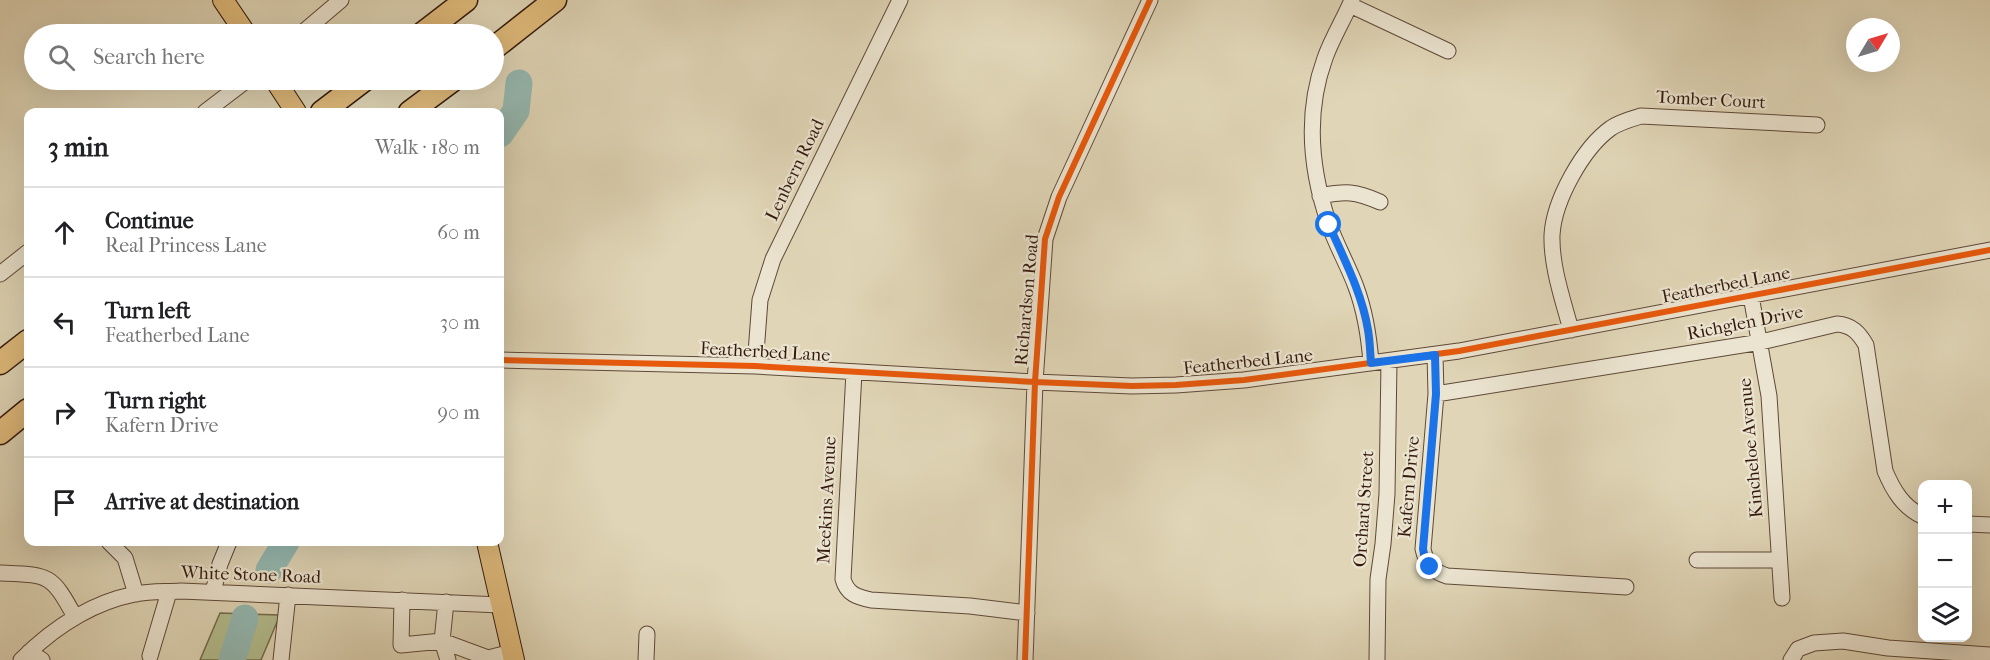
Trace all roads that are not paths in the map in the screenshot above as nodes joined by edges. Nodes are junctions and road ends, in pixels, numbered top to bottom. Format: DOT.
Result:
graph roads {
  1 [pos="223,0"];
  2 [pos="341,0"];
  3 [pos="466,0"];
  4 [pos="555,0"];
  5 [pos="900,0"];
  6 [pos="1150,0"];
  7 [pos="1352,2"];
  8 [pos="239,24"];
  9 [pos="313,24"];
  10 [pos="435,24"];
  11 [pos="504,40"];
  12 [pos="1448,51"];
  13 [pos="234,90"];
  14 [pos="282,90"];
  15 [pos="351,90"];
  16 [pos="440,90"];
  17 [pos="210,108"];
  18 [pos="293,108"];
  19 [pos="327,108"];
  20 [pos="415,108"];
  21 [pos="1817,125"];
  22 [pos="1320,196"];
  23 [pos="1380,202"];
  24 [pos="1990,250"];
  25 [pos="24,255"];
  26 [pos="0,274"];
  27 [pos="1751,296"];
  28 [pos="1571,330"];
  29 [pos="1761,342"];
  30 [pos="24,344"];
  31 [pos="1435,355"];
  32 [pos="504,360"];
  33 [pos="1389,361"];
  34 [pos="0,363"];
  35 [pos="1371,363"];
  36 [pos="755,366"];
  37 [pos="854,372"];
  38 [pos="1035,382"];
  39 [pos="1436,394"];
  40 [pos="24,414"];
  41 [pos="0,433"];
  42 [pos="1918,514"];
  43 [pos="1972,524"];
  44 [pos="1990,525"];
  45 [pos="113,546"];
  46 [pos="227,546"];
  47 [pos="488,546"];
  48 [pos="1697,560"];
  49 [pos="1779,560"];
  50 [pos="0,573"];
  51 [pos="1626,587"];
  52 [pos="169,591"];
  53 [pos="213,592"];
  54 [pos="136,594"];
  55 [pos="288,595"];
  56 [pos="1782,598"];
  57 [pos="402,600"];
  58 [pos="446,602"];
  59 [pos="500,605"];
  60 [pos="1027,613"];
  61 [pos="75,617"];
  62 [pos="647,634"];
  63 [pos="442,641"];
  64 [pos="1990,655"];
  65 [pos="25,656"];
  66 [pos="150,656"];
  67 [pos="513,656"];
  68 [pos="42,660"];
  69 [pos="281,660"];
  70 [pos="448,660"];
  71 [pos="646,660"];
  72 [pos="1025,660"];
  73 [pos="1377,660"];
  74 [pos="1791,660"];
  1 -- 8 [label="main road"];
  2 -- 9 [label="street"];
  3 -- 10 [label="highway"];
  4 -- 11 [label="highway"];
  5 -- 36 [label="street, Lenbern Road"];
  6 -- 38 [label="street, Richardson Road"];
  7 -- 12 [label="street"];
  7 -- 22 [label="street"];
  13 -- 17 [label="street"];
  14 -- 18 [label="main road"];
  15 -- 19 [label="highway"];
  16 -- 20 [label="highway"];
  21 -- 28 [label="street, Tomber Court"];
  22 -- 23 [label="street"];
  22 -- 35 [label="street"];
  24 -- 27 [label="street, Featherbed Lane"];
  25 -- 26 [label="street"];
  27 -- 28 [label="street, Featherbed Lane"];
  27 -- 29 [label="street, Kincheloe Avenue"];
  28 -- 31 [label="street, Featherbed Lane"];
  29 -- 39 [label="street, Richglen Drive"];
  29 -- 42 [label="street, Richglen Drive"];
  29 -- 49 [label="street, Kincheloe Avenue"];
  30 -- 34 [label="highway"];
  31 -- 33 [label="street, Featherbed Lane"];
  31 -- 39 [label="street, Kafern Drive"];
  32 -- 36 [label="street, Featherbed Lane"];
  33 -- 35 [label="street, Featherbed Lane"];
  33 -- 73 [label="street, Orchard Street"];
  35 -- 38 [label="street, Featherbed Lane"];
  36 -- 37 [label="street, Featherbed Lane"];
  37 -- 38 [label="street, Featherbed Lane"];
  37 -- 60 [label="street, Meekins Avenue"];
  38 -- 60 [label="street, Richardson Road"];
  39 -- 51 [label="street, Kafern Drive"];
  40 -- 41 [label="highway"];
  43 -- 44 [label="street"];
  45 -- 54 [label="street"];
  46 -- 53 [label="street"];
  47 -- 59 [label="main road"];
  48 -- 49 [label="street"];
  49 -- 56 [label="street, Kincheloe Avenue"];
  50 -- 61 [label="street"];
  52 -- 53 [label="street, White Stone Road"];
  52 -- 54 [label="street, White Stone Road"];
  52 -- 66 [label="street"];
  53 -- 55 [label="street, White Stone Road"];
  54 -- 61 [label="street, White Stone Road"];
  55 -- 57 [label="street, White Stone Road"];
  55 -- 69 [label="street"];
  57 -- 58 [label="street, White Stone Road"];
  57 -- 63 [label="street"];
  58 -- 59 [label="street, White Stone Road"];
  58 -- 63 [label="street"];
  59 -- 67 [label="main road"];
  60 -- 72 [label="street, Richardson Road"];
  61 -- 65 [label="street, White Stone Road"];
  62 -- 71 [label="street"];
  63 -- 67 [label="street"];
  63 -- 70 [label="street"];
  64 -- 74 [label="street"];
  65 -- 68 [label="street"];
}
